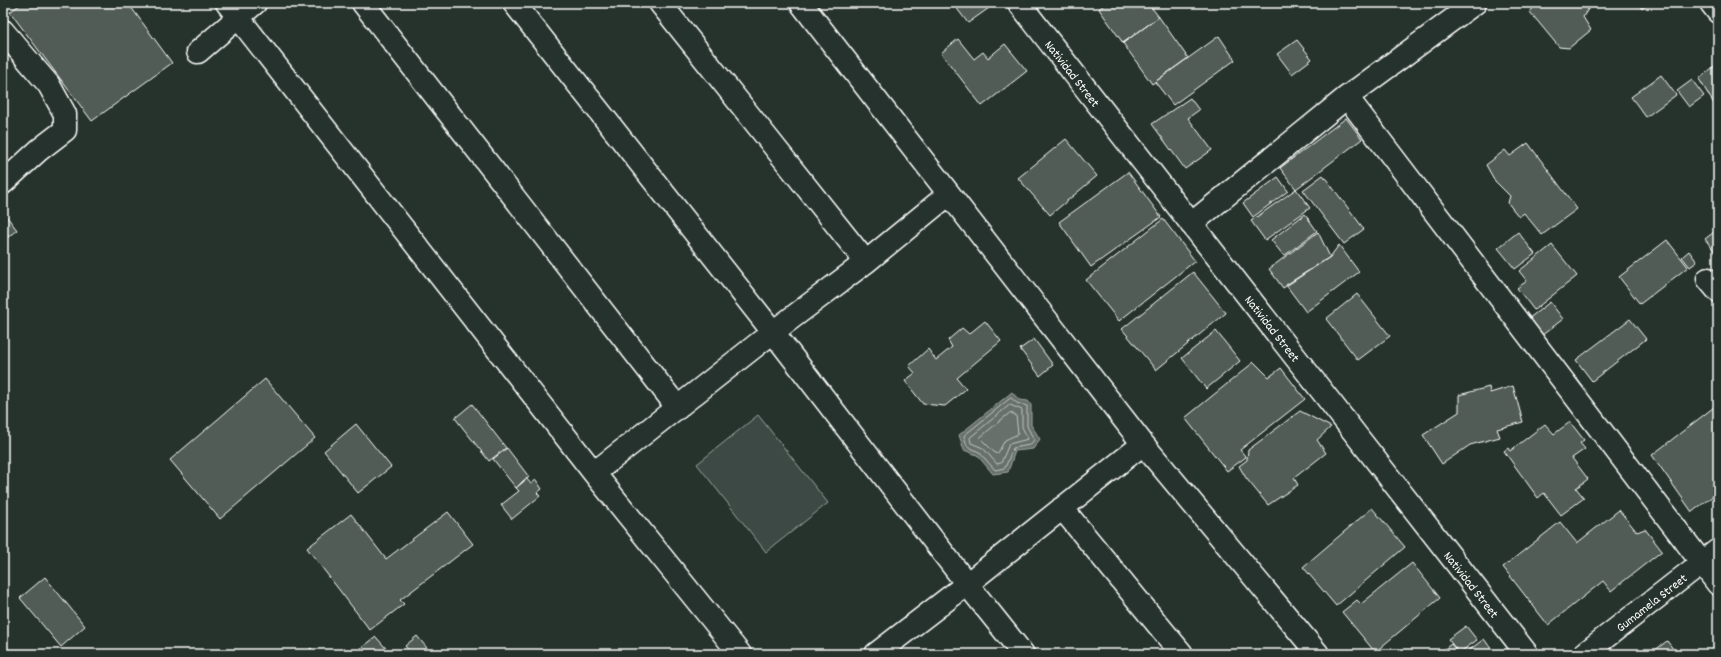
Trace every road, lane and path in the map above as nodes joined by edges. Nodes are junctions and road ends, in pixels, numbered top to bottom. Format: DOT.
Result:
graph roads {
  1 [pos="255,3"];
  2 [pos="363,3"];
  3 [pos="514,3"];
  4 [pos="660,3"];
  5 [pos="801,3"];
  6 [pos="1019,3"];
  7 [pos="1475,3"];
  8 [pos="1711,3"];
  9 [pos="233,10"];
  10 [pos="1718,12"];
  11 [pos="3,31"];
  12 [pos="198,52"];
  13 [pos="1347,97"];
  14 [pos="3,184"];
  15 [pos="949,194"];
  16 [pos="1191,224"];
  17 [pos="866,262"];
  18 [pos="773,332"];
  19 [pos="678,408"];
  20 [pos="1143,444"];
  21 [pos="594,473"];
  22 [pos="1062,508"];
  23 [pos="1710,556"];
  24 [pos="967,584"];
  25 [pos="1718,584"];
  26 [pos="740,654"];
  27 [pos="876,654"];
  28 [pos="1023,654"];
  29 [pos="1182,654"];
  30 [pos="1318,654"];
  31 [pos="1527,654"];
  32 [pos="1584,654"];
  1 -- 9 [label="street"];
  2 -- 19 [label="street"];
  3 -- 18 [label="street"];
  4 -- 17 [label="street"];
  5 -- 15 [label="street"];
  6 -- 16 [label="street, Natividad Street"];
  7 -- 13 [label="street"];
  8 -- 10 [label="street"];
  9 -- 12 [label="street"];
  9 -- 21 [label="street"];
  11 -- 14 [label="street"];
  13 -- 16 [label="street"];
  13 -- 23 [label="street"];
  15 -- 17 [label="street"];
  15 -- 20 [label="street"];
  16 -- 31 [label="street, Natividad Street"];
  17 -- 18 [label="street"];
  18 -- 19 [label="street"];
  18 -- 24 [label="street"];
  19 -- 21 [label="street"];
  20 -- 22 [label="street"];
  20 -- 30 [label="street"];
  21 -- 26 [label="street"];
  22 -- 24 [label="street"];
  22 -- 29 [label="street"];
  23 -- 25 [label="street"];
  23 -- 32 [label="street, Gumamela Street"];
  24 -- 27 [label="street"];
  24 -- 28 [label="street"];
}
